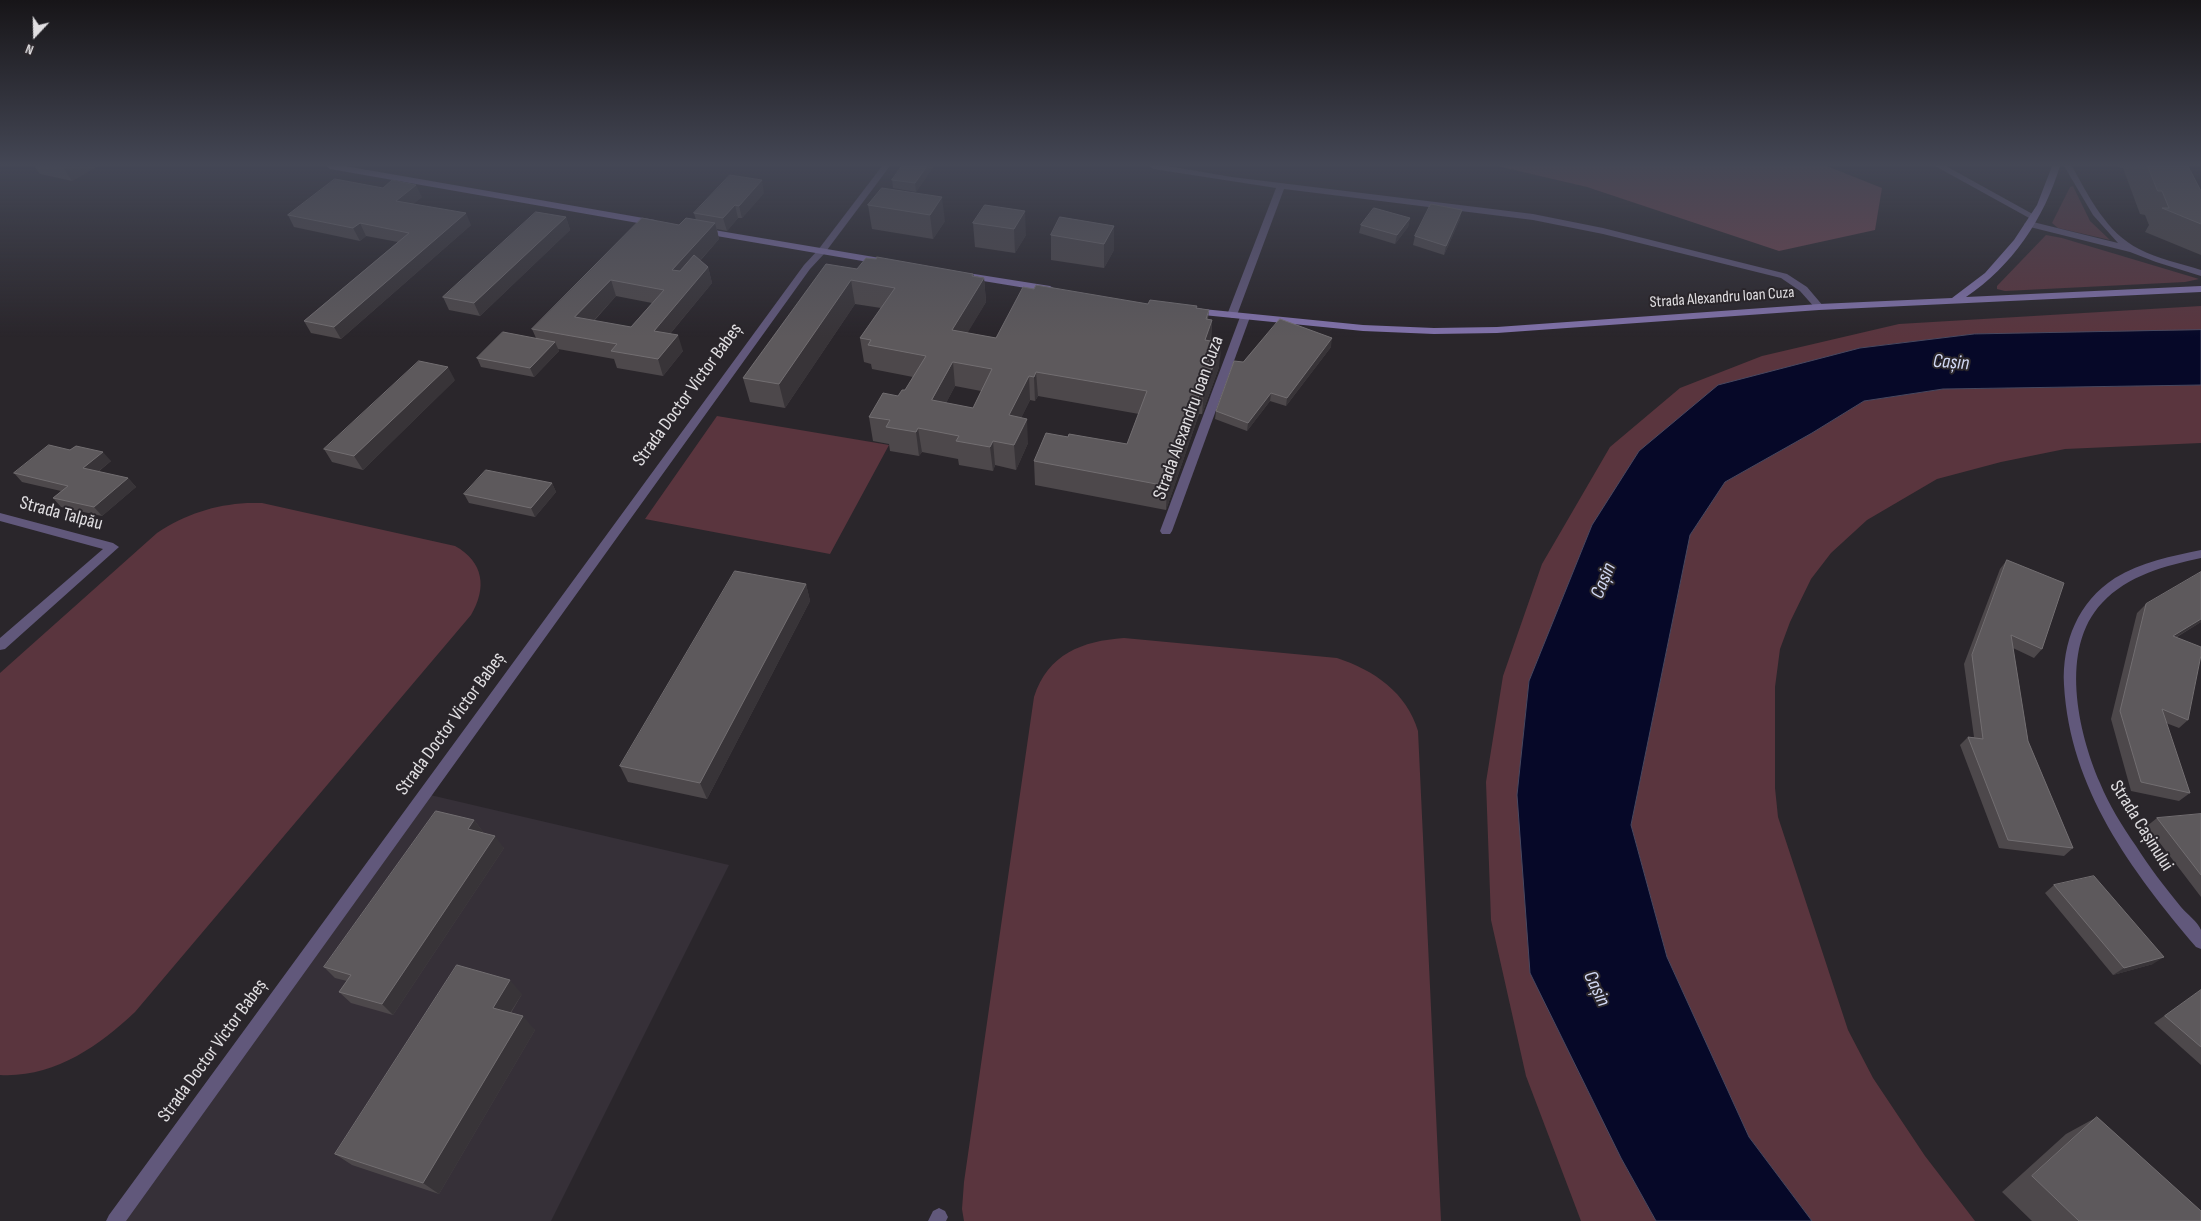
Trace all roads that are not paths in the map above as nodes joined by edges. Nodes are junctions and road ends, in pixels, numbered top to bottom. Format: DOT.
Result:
graph roads {
  1 [pos="654,223"];
  2 [pos="844,223"];
  3 [pos="1267,223"];
  4 [pos="1565,223"];
  5 [pos="2031,223"];
  6 [pos="2039,223"];
  7 [pos="2104,223"];
  8 [pos="660,224"];
  9 [pos="690,229"];
  10 [pos="2134,250"];
  11 [pos="822,252"];
  12 [pos="894,264"];
  13 [pos="2201,273"];
  14 [pos="958,274"];
  15 [pos="2201,289"];
  16 [pos="1060,291"];
  17 [pos="1953,301"];
  18 [pos="1819,307"];
  19 [pos="1180,309"];
  20 [pos="1232,315"];
  21 [pos="1245,317"];
  22 [pos="0,517"];
  23 [pos="1166,531"];
  24 [pos="2201,554"];
  25 [pos="0,645"];
  26 [pos="2201,942"];
  27 [pos="115,1221"];
  1 -- 8 [label="main road"];
  2 -- 11 [label="street, Strada Doctor Victor Babeș"];
  3 -- 20 [label="street"];
  4 -- 18 [label="street"];
  5 -- 17 [label="main road"];
  6 -- 10 [label="street"];
  7 -- 10 [label="street"];
  9 -- 11 [label="main road"];
  10 -- 13 [label="street"];
  11 -- 12 [label="main road"];
  11 -- 27 [label="street, Strada Doctor Victor Babeș"];
  14 -- 16 [label="main road"];
  15 -- 17 [label="main road, Strada Alexandru Ioan Cuza"];
  17 -- 18 [label="main road, Strada Alexandru Ioan Cuza"];
  18 -- 21 [label="main road, Strada Alexandru Ioan Cuza"];
  19 -- 20 [label="main road, Strada Alexandru Ioan Cuza"];
  20 -- 21 [label="main road, Strada Alexandru Ioan Cuza"];
  21 -- 23 [label="street, Strada Alexandru Ioan Cuza"];
  22 -- 25 [label="street, Strada Talpău"];
  24 -- 26 [label="street, Strada Cașinului"];
}
